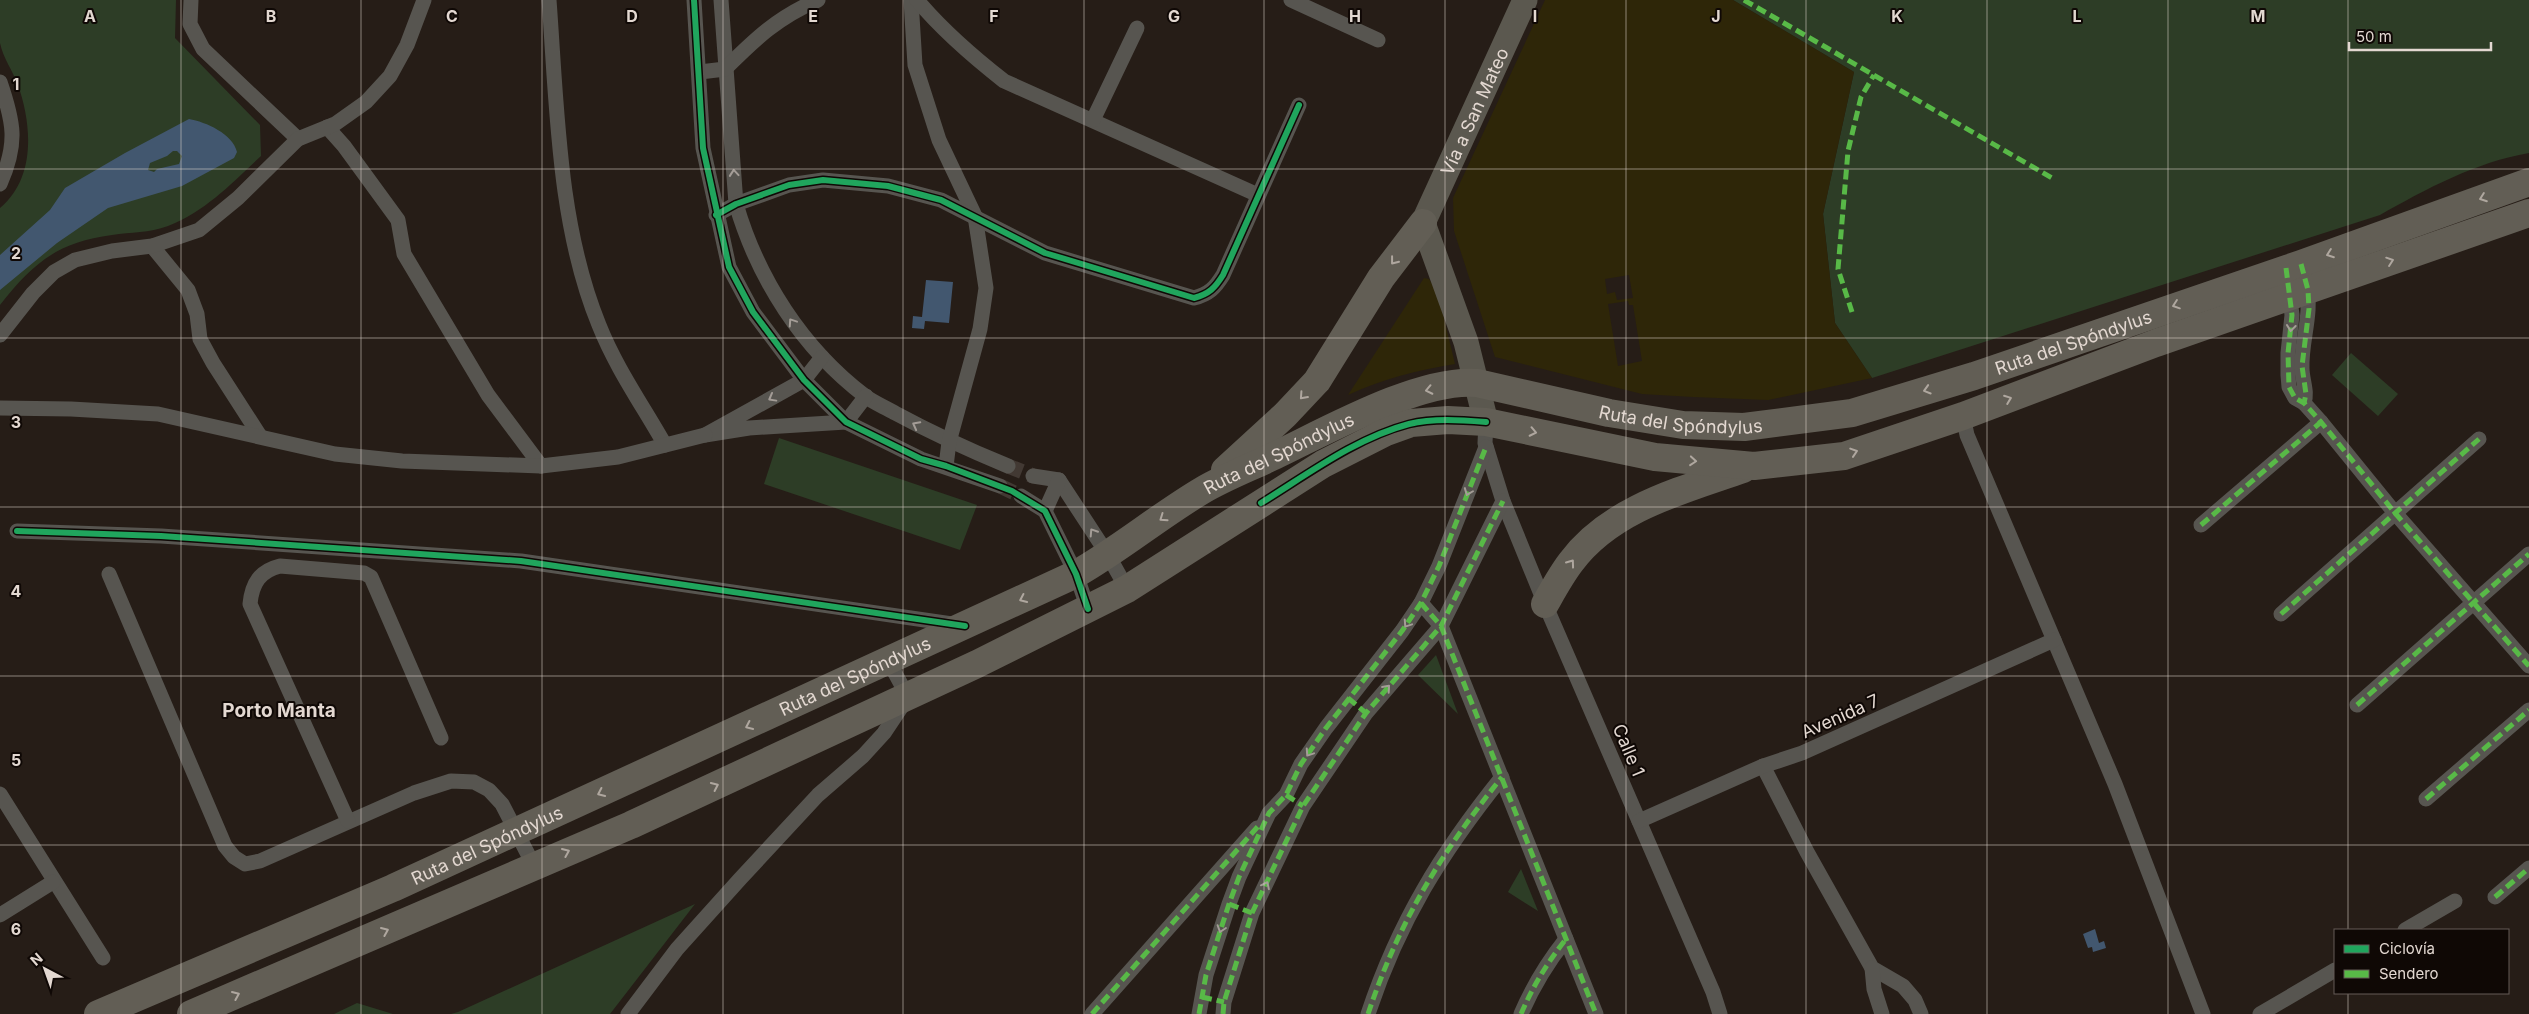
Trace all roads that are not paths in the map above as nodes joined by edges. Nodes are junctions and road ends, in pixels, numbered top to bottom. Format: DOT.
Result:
graph roads {
  1 [pos="191,0"];
  2 [pos="424,0"];
  3 [pos="549,0"];
  4 [pos="694,0"];
  5 [pos="721,0"];
  6 [pos="818,0"];
  7 [pos="911,0"];
  8 [pos="917,0"];
  9 [pos="1291,0"];
  10 [pos="1525,0"];
  11 [pos="1137,28"];
  12 [pos="1378,40"];
  13 [pos="725,70"];
  14 [pos="700,72"];
  15 [pos="0,82"];
  16 [pos="1299,106"];
  17 [pos="1093,120"];
  18 [pos="327,127"];
  19 [pos="298,139"];
  20 [pos="2529,182"];
  21 [pos="0,184"];
  22 [pos="1258,195"];
  23 [pos="736,204"];
  24 [pos="2529,213"];
  25 [pos="716,214"];
  26 [pos="974,216"];
  27 [pos="1423,223"];
  28 [pos="152,246"];
  29 [pos="2294,266"];
  30 [pos="2299,293"];
  31 [pos="0,335"];
  32 [pos="822,357"];
  33 [pos="804,380"];
  34 [pos="1477,383"];
  35 [pos="866,396"];
  36 [pos="0,408"];
  37 [pos="1962,416"];
  38 [pos="846,422"];
  39 [pos="2321,422"];
  40 [pos="1486,434"];
  41 [pos="706,435"];
  42 [pos="260,436"];
  43 [pos="2479,439"];
  44 [pos="949,442"];
  45 [pos="665,445"];
  46 [pos="542,466"];
  47 [pos="946,466"];
  48 [pos="1008,466"];
  49 [pos="1754,466"];
  50 [pos="1033,476"];
  51 [pos="1059,480"];
  52 [pos="1000,486"];
  53 [pos="1203,490"];
  54 [pos="1021,496"];
  55 [pos="1503,501"];
  56 [pos="1045,511"];
  57 [pos="2395,514"];
  58 [pos="2201,526"];
  59 [pos="17,531"];
  60 [pos="2529,554"];
  61 [pos="1108,555"];
  62 [pos="109,574"];
  63 [pos="1076,574"];
  64 [pos="1127,589"];
  65 [pos="1421,603"];
  66 [pos="2473,603"];
  67 [pos="1545,604"];
  68 [pos="1088,609"];
  69 [pos="2281,614"];
  70 [pos="965,626"];
  71 [pos="1441,626"];
  72 [pos="2054,640"];
  73 [pos="889,662"];
  74 [pos="2529,666"];
  75 [pos="908,696"];
  76 [pos="1348,698"];
  77 [pos="2357,705"];
  78 [pos="2529,710"];
  79 [pos="1366,713"];
  80 [pos="441,738"];
  81 [pos="1763,766"];
  82 [pos="1502,777"];
  83 [pos="0,794"];
  84 [pos="1286,795"];
  85 [pos="2426,799"];
  86 [pos="1303,806"];
  87 [pos="1269,813"];
  88 [pos="1639,820"];
  89 [pos="348,822"];
  90 [pos="517,832"];
  91 [pos="534,866"];
  92 [pos="2529,868"];
  93 [pos="53,882"];
  94 [pos="2495,897"];
  95 [pos="2455,901"];
  96 [pos="1229,904"];
  97 [pos="1252,913"];
  98 [pos="0,915"];
  99 [pos="2407,929"];
  100 [pos="1566,939"];
  101 [pos="103,958"];
  102 [pos="1872,968"];
  103 [pos="2334,971"];
  104 [pos="1202,997"];
  105 [pos="1224,1008"];
  106 [pos="98,1014"];
  107 [pos="191,1014"];
  108 [pos="628,1014"];
  109 [pos="1092,1014"];
  110 [pos="1199,1014"];
  111 [pos="1368,1014"];
  112 [pos="1521,1014"];
  113 [pos="1596,1014"];
  114 [pos="1720,1014"];
  115 [pos="1882,1014"];
  116 [pos="1921,1014"];
  117 [pos="2203,1014"];
  118 [pos="2260,1014"];
  1 -- 19 [label="street"];
  2 -- 18 [label="street"];
  3 -- 45 [label="street"];
  4 -- 14 [label="street"];
  5 -- 13 [label="street"];
  6 -- 13 [label="street"];
  7 -- 26 [label="street"];
  8 -- 17 [label="street"];
  9 -- 12 [label="street"];
  10 -- 27 [label="main road, Vía a San Mateo"];
  11 -- 17 [label="street"];
  13 -- 14 [label="street"];
  23 -- 13 [label="street, one-way"];
  14 -- 25 [label="street"];
  15 -- 21 [label="street"];
  16 -- 22 [label="street"];
  17 -- 22 [label="street"];
  18 -- 19 [label="street"];
  18 -- 46 [label="street"];
  19 -- 28 [label="street"];
  20 -- 29 [label="highway, Ruta del Spóndylus, one-way"];
  22 -- 26 [label="street"];
  23 -- 25 [label="street"];
  23 -- 26 [label="street"];
  32 -- 23 [label="street, one-way"];
  30 -- 24 [label="highway, Ruta del Spóndylus, one-way"];
  25 -- 33 [label="street"];
  26 -- 44 [label="street"];
  27 -- 34 [label="main road"];
  27 -- 53 [label="highway, one-way"];
  28 -- 31 [label="street"];
  28 -- 42 [label="street"];
  29 -- 30 [label="street"];
  29 -- 34 [label="highway, Ruta del Spóndylus, one-way"];
  37 -- 30 [label="highway, Ruta del Spóndylus, one-way"];
  30 -- 39 [label="street"];
  32 -- 33 [label="street"];
  32 -- 35 [label="street"];
  33 -- 38 [label="street"];
  33 -- 41 [label="street, one-way"];
  34 -- 40 [label="main road"];
  34 -- 53 [label="highway, Ruta del Spóndylus, one-way"];
  35 -- 38 [label="street"];
  44 -- 35 [label="street, one-way"];
  36 -- 42 [label="street"];
  49 -- 37 [label="highway, Ruta del Spóndylus, one-way"];
  37 -- 72 [label="street"];
  38 -- 41 [label="street"];
  38 -- 47 [label="street"];
  39 -- 57 [label="street"];
  39 -- 58 [label="street"];
  40 -- 49 [label="highway, Ruta del Spóndylus, one-way"];
  40 -- 55 [label="street, Calle 1"];
  40 -- 64 [label="highway, Ruta del Spóndylus"];
  40 -- 65 [label="street, one-way"];
  41 -- 45 [label="street"];
  42 -- 46 [label="street"];
  43 -- 57 [label="street"];
  44 -- 47 [label="street"];
  44 -- 48 [label="street"];
  45 -- 46 [label="street"];
  47 -- 52 [label="street"];
  67 -- 49 [label="highway, one-way"];
  50 -- 51 [label="street"];
  51 -- 56 [label="street"];
  61 -- 51 [label="street, one-way"];
  53 -- 61 [label="highway, Ruta del Spóndylus, one-way"];
  54 -- 56 [label="street"];
  55 -- 67 [label="street, Calle 1"];
  55 -- 71 [label="street"];
  56 -- 63 [label="street"];
  57 -- 66 [label="street"];
  57 -- 69 [label="street"];
  59 -- 70 [label="street"];
  60 -- 66 [label="street"];
  61 -- 63 [label="highway, Ruta del Spóndylus"];
  61 -- 64 [label="street"];
  62 -- 89 [label="street"];
  63 -- 68 [label="street"];
  63 -- 70 [label="highway, Ruta del Spóndylus, one-way"];
  64 -- 68 [label="highway, Ruta del Spóndylus"];
  65 -- 71 [label="street"];
  65 -- 76 [label="street, one-way"];
  66 -- 74 [label="street"];
  66 -- 77 [label="street"];
  67 -- 88 [label="street, Calle 1"];
  68 -- 75 [label="highway, Ruta del Spóndylus"];
  70 -- 73 [label="highway, Ruta del Spóndylus"];
  79 -- 71 [label="street, one-way"];
  71 -- 82 [label="street"];
  72 -- 81 [label="street, Avenida 7"];
  72 -- 117 [label="street"];
  73 -- 75 [label="street"];
  73 -- 90 [label="highway, Ruta del Spóndylus, one-way"];
  91 -- 75 [label="highway, Ruta del Spóndylus, one-way"];
  75 -- 108 [label="street"];
  76 -- 79 [label="street"];
  76 -- 84 [label="street, one-way"];
  78 -- 85 [label="street"];
  79 -- 86 [label="street"];
  80 -- 89 [label="street"];
  81 -- 88 [label="street, Avenida 7"];
  81 -- 102 [label="street"];
  82 -- 100 [label="street"];
  82 -- 111 [label="street"];
  83 -- 93 [label="street"];
  84 -- 86 [label="street"];
  84 -- 87 [label="street"];
  97 -- 86 [label="street, one-way"];
  87 -- 96 [label="street"];
  87 -- 109 [label="street"];
  88 -- 114 [label="street, Calle 1"];
  89 -- 90 [label="street"];
  90 -- 91 [label="street"];
  90 -- 106 [label="highway, Ruta del Spóndylus"];
  107 -- 91 [label="highway, Ruta del Spóndylus, one-way"];
  92 -- 94 [label="street"];
  93 -- 98 [label="street"];
  93 -- 101 [label="street"];
  95 -- 99 [label="street"];
  96 -- 97 [label="street"];
  96 -- 104 [label="street, one-way"];
  97 -- 105 [label="street"];
  100 -- 112 [label="street"];
  100 -- 113 [label="street"];
  102 -- 115 [label="street"];
  102 -- 116 [label="street"];
  103 -- 118 [label="street"];
  104 -- 105 [label="street"];
  104 -- 110 [label="street"];
}
